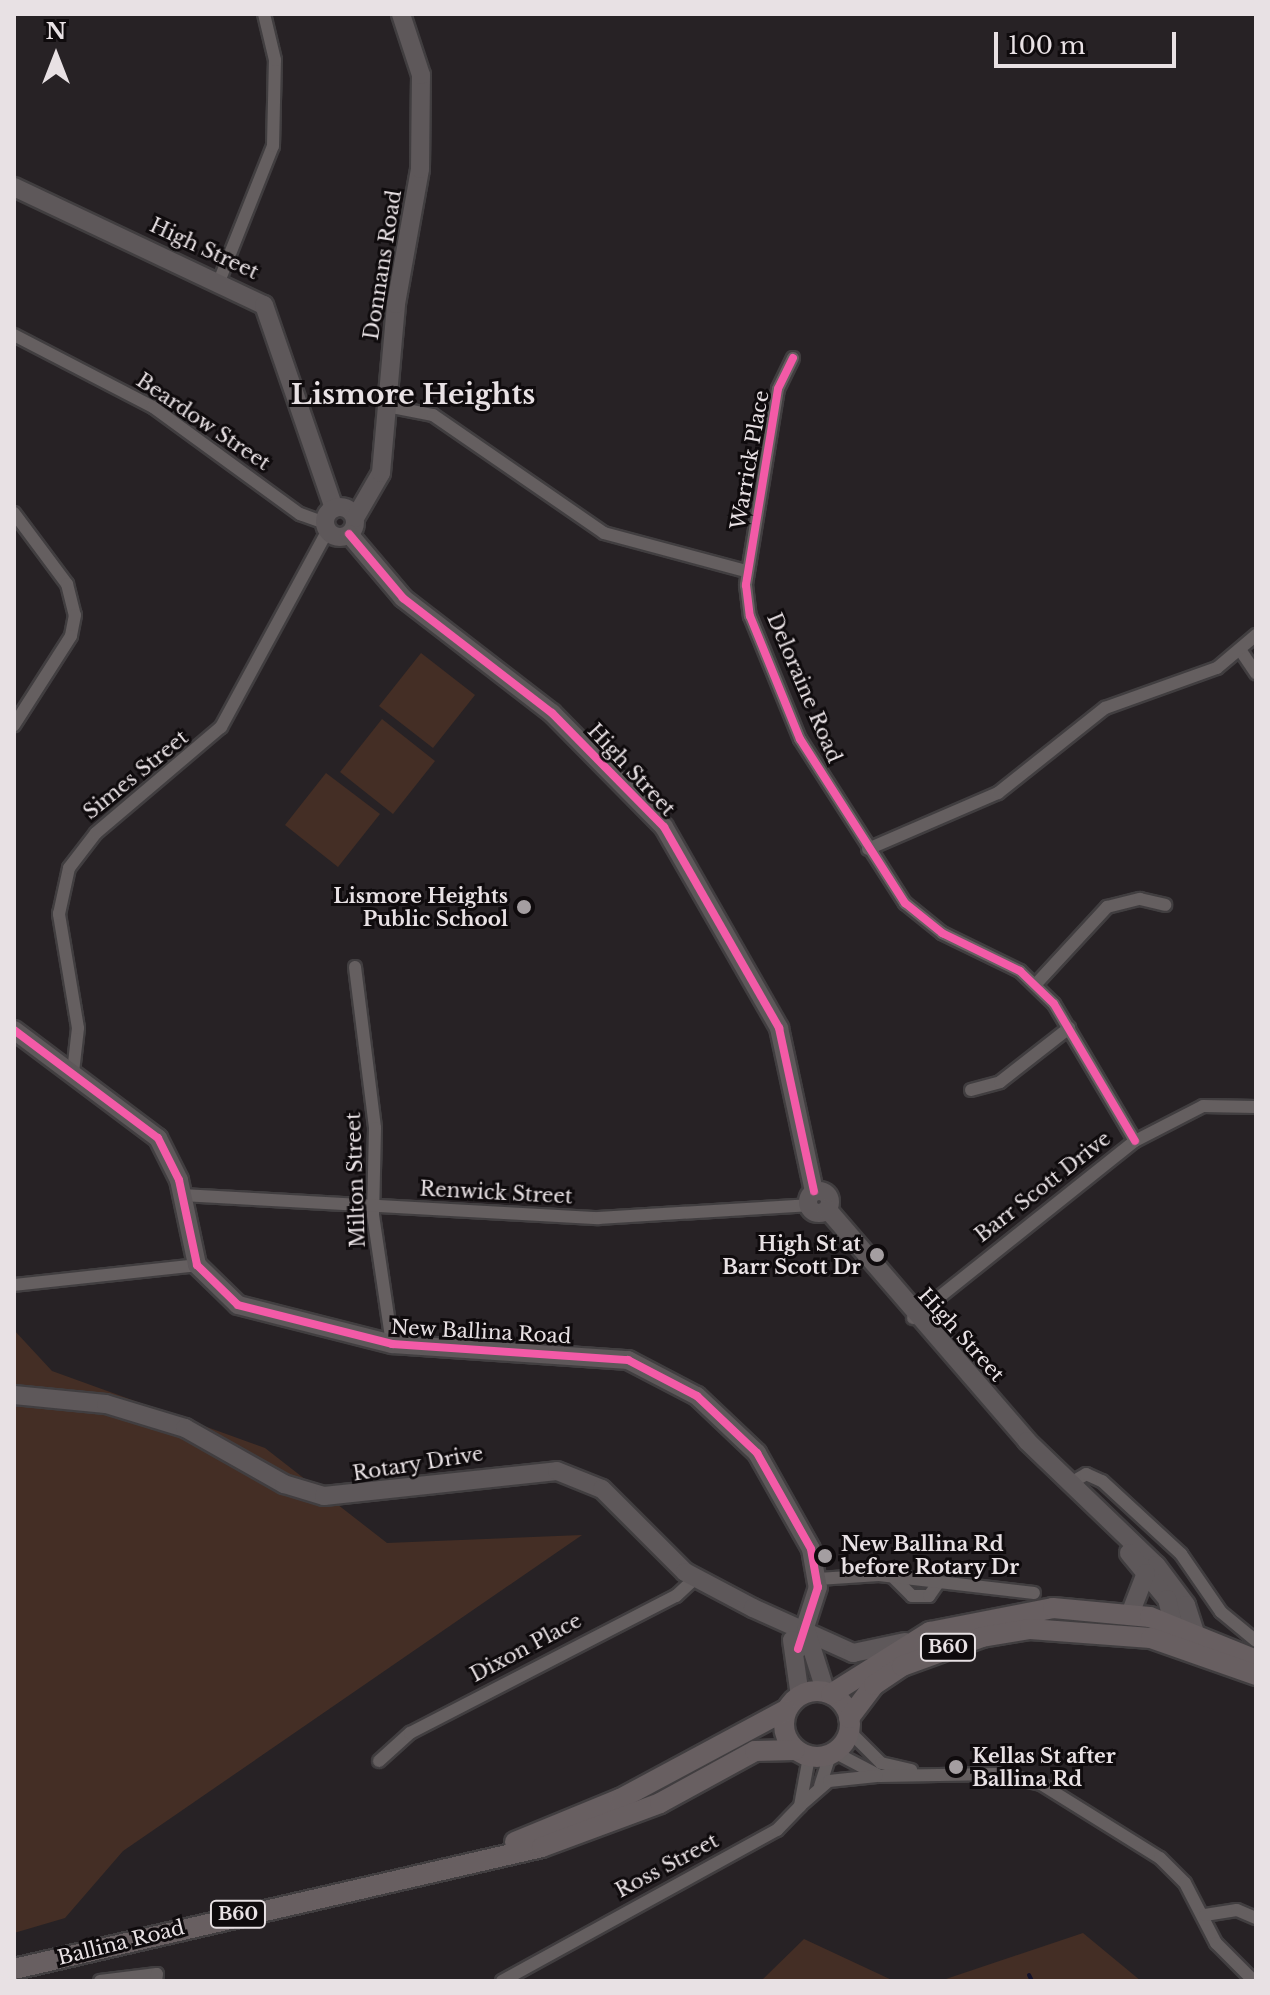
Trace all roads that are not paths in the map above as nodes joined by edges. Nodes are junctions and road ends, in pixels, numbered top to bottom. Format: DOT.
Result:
graph roads {
  1 [pos="264,14"];
  2 [pos="401,14"];
  3 [pos="14,187"];
  4 [pos="220,279"];
  5 [pos="14,335"];
  6 [pos="793,358"];
  7 [pos="387,406"];
  8 [pos="14,513"];
  9 [pos="329,521"];
  10 [pos="352,526"];
  11 [pos="746,571"];
  12 [pos="1256,635"];
  13 [pos="1241,651"];
  14 [pos="1256,673"];
  15 [pos="14,725"];
  16 [pos="868,849"];
  17 [pos="1165,905"];
  18 [pos="355,967"];
  19 [pos="1036,984"];
  20 [pos="1069,1028"];
  21 [pos="14,1030"];
  22 [pos="73,1072"];
  23 [pos="971,1090"];
  24 [pos="1256,1107"];
  25 [pos="1135,1141"];
  26 [pos="182,1195"];
  27 [pos="811,1198"];
  28 [pos="373,1207"];
  29 [pos="197,1265"];
  30 [pos="14,1285"];
  31 [pos="913,1318"];
  32 [pos="392,1344"];
  33 [pos="14,1395"];
  34 [pos="1069,1484"];
  35 [pos="1098,1513"];
  36 [pos="1146,1573"];
  37 [pos="695,1578"];
  38 [pos="818,1579"];
  39 [pos="1034,1593"];
  40 [pos="753,1608"];
  41 [pos="1130,1614"];
  42 [pos="1172,1623"];
  43 [pos="806,1630"];
  44 [pos="1195,1632"];
  45 [pos="911,1640"];
  46 [pos="1256,1641"];
  47 [pos="798,1649"];
  48 [pos="1205,1654"];
  49 [pos="1256,1660"];
  50 [pos="1256,1675"];
  51 [pos="828,1694"];
  52 [pos="793,1703"];
  53 [pos="849,1724"];
  54 [pos="817,1753"];
  55 [pos="379,1761"];
  56 [pos="946,1775"];
  57 [pos="880,1776"];
  58 [pos="819,1786"];
  59 [pos="800,1806"];
  60 [pos="462,1861"];
  61 [pos="1205,1915"];
  62 [pos="1256,1918"];
  63 [pos="14,1969"];
  64 [pos="156,1977"];
  65 [pos="100,1981"];
  66 [pos="502,1981"];
  67 [pos="1254,1981"];
  1 -- 4 [label="street"];
  2 -- 7 [label="street, Donnans Road"];
  3 -- 4 [label="street, High Street"];
  4 -- 9 [label="street, High Street"];
  5 -- 9 [label="street, Beardow Street"];
  6 -- 11 [label="street, Warrick Place"];
  7 -- 10 [label="street, Donnans Road"];
  7 -- 11 [label="street"];
  8 -- 15 [label="street"];
  9 -- 10 [label="street"];
  9 -- 10 [label="street"];
  9 -- 22 [label="street, Simes Street"];
  10 -- 27 [label="street, High Street"];
  11 -- 16 [label="street, Deloraine Road"];
  12 -- 13 [label="street"];
  13 -- 14 [label="street"];
  13 -- 16 [label="street"];
  16 -- 19 [label="street, Deloraine Road"];
  17 -- 19 [label="street"];
  18 -- 28 [label="street, Milton Street"];
  19 -- 20 [label="street, Deloraine Road"];
  20 -- 23 [label="street"];
  20 -- 25 [label="street, Deloraine Road"];
  21 -- 22 [label="street, New Ballina Road"];
  22 -- 26 [label="street, New Ballina Road"];
  24 -- 25 [label="street, Barr Scott Drive"];
  25 -- 31 [label="street, Barr Scott Drive"];
  26 -- 28 [label="street, Renwick Street"];
  26 -- 29 [label="street, New Ballina Road"];
  27 -- 28 [label="street, Renwick Street"];
  27 -- 31 [label="street, High Street"];
  28 -- 32 [label="street, Milton Street"];
  29 -- 30 [label="street"];
  29 -- 32 [label="street, New Ballina Road"];
  31 -- 34 [label="street, High Street"];
  32 -- 38 [label="street, New Ballina Road"];
  33 -- 37 [label="street, Rotary Drive"];
  34 -- 35 [label="street, High Street"];
  34 -- 46 [label="street"];
  35 -- 36 [label="street"];
  35 -- 44 [label="street"];
  36 -- 41 [label="street"];
  36 -- 42 [label="street"];
  37 -- 40 [label="street, Rotary Drive"];
  37 -- 55 [label="street, Dixon Place"];
  38 -- 39 [label="street"];
  38 -- 43 [label="street"];
  40 -- 43 [label="street, Rotary Drive"];
  40 -- 47 [label="street, Rotary Drive"];
  41 -- 42 [label="main road, B60"];
  41 -- 45 [label="main road, B60"];
  42 -- 44 [label="main road, B60"];
  42 -- 48 [label="street"];
  43 -- 45 [label="street, Rotary Drive"];
  43 -- 47 [label="street"];
  43 -- 51 [label="street"];
  44 -- 49 [label="main road, B60"];
  45 -- 51 [label="main road, B60"];
  47 -- 52 [label="street"];
  48 -- 50 [label="main road, B60"];
  48 -- 53 [label="main road, B60"];
  51 -- 52 [label="main road, B60"];
  51 -- 53 [label="main road"];
  52 -- 54 [label="main road"];
  52 -- 60 [label="main road, Ballina Road / B60"];
  53 -- 54 [label="main road, B60"];
  53 -- 56 [label="street"];
  54 -- 57 [label="street"];
  54 -- 58 [label="street"];
  54 -- 59 [label="street"];
  54 -- 60 [label="main road, Ballina Road / B60"];
  56 -- 57 [label="street"];
  56 -- 61 [label="street"];
  57 -- 58 [label="street"];
  58 -- 59 [label="street, Ross Street"];
  59 -- 66 [label="street, Ross Street"];
  60 -- 63 [label="main road, Ballina Road / B60"];
  61 -- 62 [label="street"];
  61 -- 67 [label="street"];
  64 -- 65 [label="street"];
}
